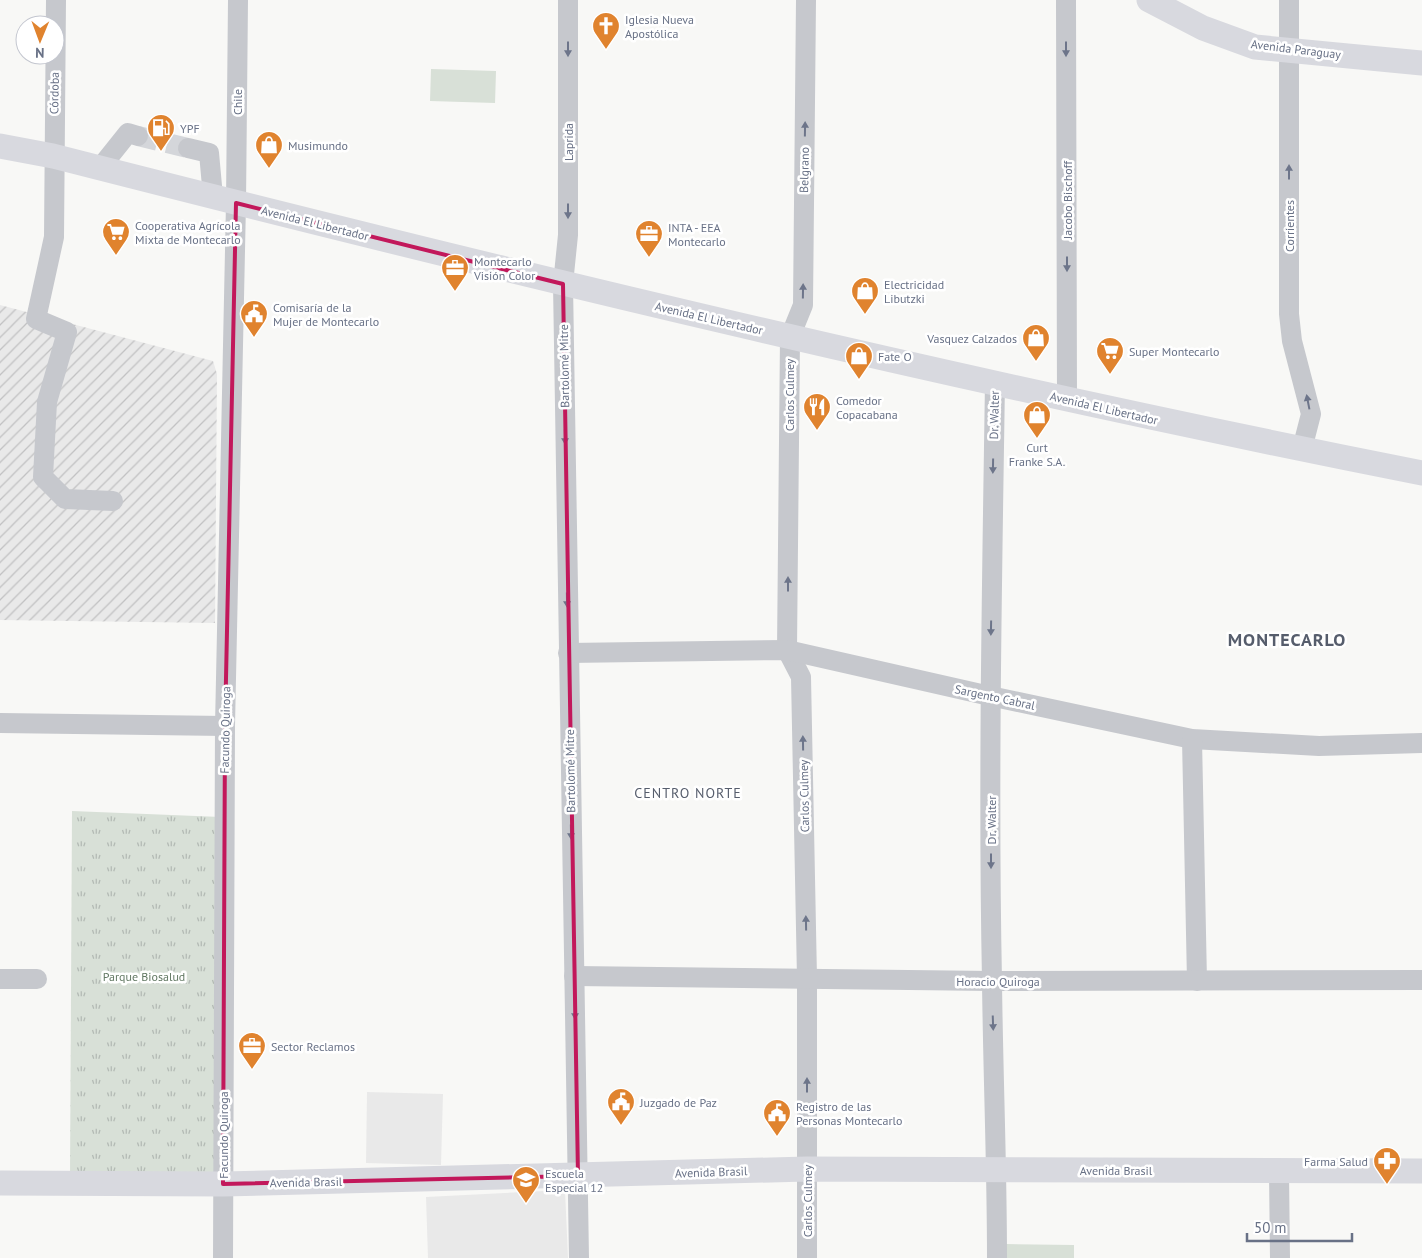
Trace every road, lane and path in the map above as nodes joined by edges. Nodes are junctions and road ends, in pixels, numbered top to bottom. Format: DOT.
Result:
graph roads {
  1 [pos="56,0"];
  2 [pos="238,0"];
  3 [pos="568,0"];
  4 [pos="806,0"];
  5 [pos="1066,0"];
  6 [pos="1149,0"];
  7 [pos="1289,0"];
  8 [pos="1288,50"];
  9 [pos="1422,63"];
  10 [pos="138,136"];
  11 [pos="0,146"];
  12 [pos="188,148"];
  13 [pos="53,156"];
  14 [pos="100,168"];
  15 [pos="225,200"];
  16 [pos="563,284"];
  17 [pos="790,338"];
  18 [pos="995,382"];
  19 [pos="1067,400"];
  20 [pos="1302,449"];
  21 [pos="1422,473"];
  22 [pos="113,501"];
  23 [pos="787,650"];
  24 [pos="568,653"];
  25 [pos="990,696"];
  26 [pos="0,723"];
  27 [pos="225,726"];
  28 [pos="1192,739"];
  29 [pos="1422,743"];
  30 [pos="574,976"];
  31 [pos="0,978"];
  32 [pos="807,978"];
  33 [pos="37,979"];
  34 [pos="1422,980"];
  35 [pos="992,981"];
  36 [pos="1198,981"];
  37 [pos="807,1169"];
  38 [pos="997,1169"];
  39 [pos="1279,1171"];
  40 [pos="1422,1171"];
  41 [pos="578,1176"];
  42 [pos="0,1183"];
  43 [pos="223,1184"];
  44 [pos="223,1258"];
  45 [pos="579,1258"];
  46 [pos="807,1258"];
  47 [pos="996,1258"];
  48 [pos="1280,1258"];
  1 -- 13 [label="street, Córdoba"];
  2 -- 15 [label="street, Chile"];
  3 -- 16 [label="street, Laprida, one-way"];
  17 -- 4 [label="street, Belgrano, one-way"];
  5 -- 19 [label="street, Jacobo Bischoff, one-way"];
  6 -- 8 [label="main road, Avenida Paraguay"];
  7 -- 8 [label="street, Corrientes"];
  8 -- 9 [label="main road, Avenida Paraguay"];
  20 -- 8 [label="street, Corrientes, one-way"];
  10 -- 14 [label="street"];
  11 -- 13 [label="main road, Avenida El Libertador"];
  12 -- 15 [label="street"];
  13 -- 14 [label="main road, Avenida El Libertador"];
  13 -- 22 [label="street, Córdoba"];
  14 -- 15 [label="main road, Avenida El Libertador"];
  15 -- 16 [label="main road, Avenida El Libertador"];
  15 -- 27 [label="street, Facundo Quiroga"];
  16 -- 17 [label="main road, Avenida El Libertador"];
  16 -- 24 [label="street, Bartolomé Mitre, one-way"];
  17 -- 18 [label="main road, Avenida El Libertador"];
  23 -- 17 [label="street, Carlos Culmey, one-way"];
  18 -- 19 [label="main road, Avenida El Libertador"];
  18 -- 25 [label="street, Dr. Walter, one-way"];
  19 -- 20 [label="main road, Avenida El Libertador"];
  20 -- 21 [label="main road, Avenida El Libertador"];
  23 -- 24 [label="street, Sargento Cabral"];
  23 -- 25 [label="street, Sargento Cabral"];
  32 -- 23 [label="street, Carlos Culmey, one-way"];
  24 -- 30 [label="street, Bartolomé Mitre, one-way"];
  25 -- 28 [label="street, Sargento Cabral"];
  25 -- 35 [label="street, Dr. Walter, one-way"];
  26 -- 27 [label="street"];
  27 -- 43 [label="street, Facundo Quiroga"];
  28 -- 29 [label="street, Sargento Cabral"];
  28 -- 36 [label="street"];
  30 -- 32 [label="street, Horacio Quiroga"];
  30 -- 41 [label="street, Bartolomé Mitre, one-way"];
  31 -- 33 [label="street"];
  32 -- 35 [label="street, Horacio Quiroga"];
  37 -- 32 [label="street, Carlos Culmey, one-way"];
  34 -- 36 [label="street, Horacio Quiroga"];
  35 -- 36 [label="street, Horacio Quiroga"];
  35 -- 38 [label="street, Dr. Walter, one-way"];
  37 -- 38 [label="main road, Avenida Brasil"];
  37 -- 41 [label="main road, Avenida Brasil"];
  37 -- 46 [label="street, Carlos Culmey"];
  38 -- 39 [label="main road, Avenida Brasil"];
  38 -- 47 [label="street, Dr. Walter"];
  39 -- 40 [label="main road, Avenida Brasil"];
  39 -- 48 [label="street"];
  41 -- 43 [label="main road, Avenida Brasil"];
  41 -- 45 [label="street, Bartolomé Mitre"];
  42 -- 43 [label="main road, Avenida Brasil"];
  43 -- 44 [label="street, Facundo Quiroga"];
}
